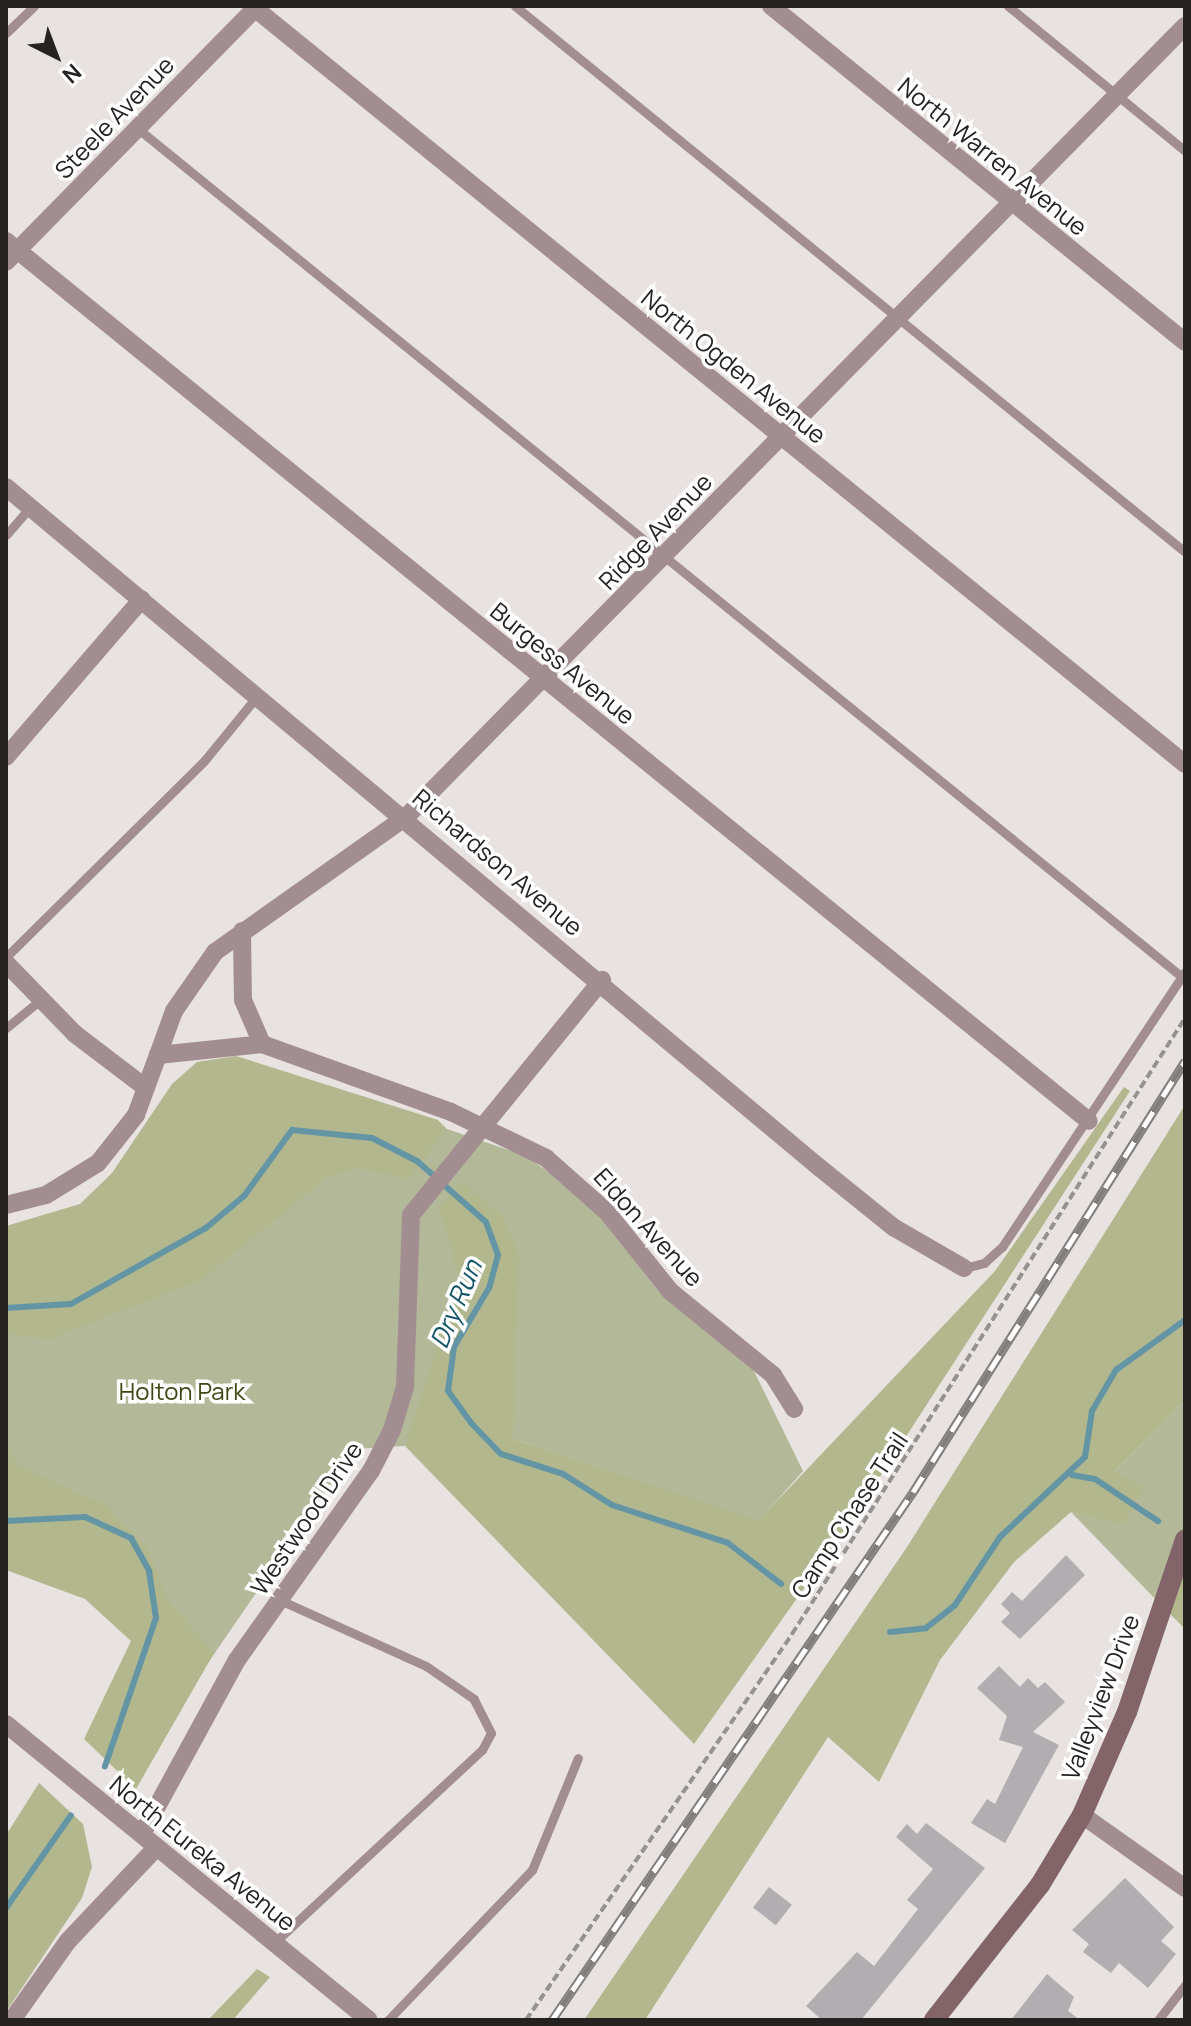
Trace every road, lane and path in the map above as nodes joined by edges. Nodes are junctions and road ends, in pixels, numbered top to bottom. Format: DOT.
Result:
graph roads {
  1 [pos="34,6"];
  2 [pos="515,6"];
  3 [pos="771,6"];
  4 [pos="1008,6"];
  5 [pos="255,7"];
  6 [pos="6,17"];
  7 [pos="15,25"];
  8 [pos="1185,26"];
  9 [pos="6,33"];
  10 [pos="1115,98"];
  11 [pos="137,128"];
  12 [pos="1185,151"];
  13 [pos="1012,202"];
  14 [pos="10,251"];
  15 [pos="899,317"];
  16 [pos="1185,342"];
  17 [pos="781,436"];
  18 [pos="6,487"];
  19 [pos="30,507"];
  20 [pos="6,535"];
  21 [pos="1185,552"];
  22 [pos="661,558"];
  23 [pos="142,599"];
  24 [pos="544,678"];
  25 [pos="258,695"];
  26 [pos="6,757"];
  27 [pos="1185,764"];
  28 [pos="406,817"];
  29 [pos="242,931"];
  30 [pos="6,960"];
  31 [pos="1184,974"];
  32 [pos="602,980"];
  33 [pos="39,1001"];
  34 [pos="1185,1018"];
  35 [pos="6,1028"];
  36 [pos="262,1044"];
  37 [pos="158,1055"];
  38 [pos="146,1088"];
  39 [pos="1089,1121"];
  40 [pos="484,1127"];
  41 [pos="6,1205"];
  42 [pos="964,1268"];
  43 [pos="794,1409"];
  44 [pos="1185,1540"];
  45 [pos="280,1600"];
  46 [pos="6,1724"];
  47 [pos="578,1758"];
  48 [pos="1082,1815"];
  49 [pos="142,1834"];
  50 [pos="157,1847"];
  51 [pos="1185,1888"];
  52 [pos="274,1943"];
  53 [pos="1185,1985"];
  54 [pos="12,2020"];
  55 [pos="369,2020"];
  56 [pos="388,2020"];
  57 [pos="526,2020"];
  58 [pos="934,2020"];
  59 [pos="1158,2020"];
  1 -- 7 [label="lane"];
  2 -- 15 [label="lane"];
  3 -- 13 [label="street, North Warren Avenue"];
  4 -- 10 [label="lane"];
  5 -- 11 [label="street, Steele Avenue"];
  5 -- 17 [label="street, North Ogden Avenue"];
  6 -- 7 [label="lane"];
  7 -- 9 [label="lane"];
  8 -- 10 [label="street, Ridge Avenue"];
  10 -- 12 [label="lane"];
  10 -- 13 [label="street, Ridge Avenue"];
  11 -- 14 [label="street, Steele Avenue"];
  11 -- 22 [label="lane"];
  13 -- 15 [label="street, Ridge Avenue"];
  13 -- 16 [label="street, North Warren Avenue"];
  14 -- 24 [label="street, Burgess Avenue"];
  15 -- 17 [label="street, Ridge Avenue"];
  15 -- 21 [label="lane"];
  17 -- 22 [label="street, Ridge Avenue"];
  17 -- 27 [label="street, North Ogden Avenue"];
  18 -- 19 [label="street, Richardson Avenue"];
  19 -- 20 [label="lane"];
  19 -- 23 [label="street, Richardson Avenue"];
  22 -- 24 [label="street, Ridge Avenue"];
  22 -- 31 [label="lane"];
  23 -- 25 [label="street, Richardson Avenue"];
  23 -- 26 [label="street"];
  24 -- 28 [label="street, Ridge Avenue"];
  24 -- 39 [label="street, Burgess Avenue"];
  25 -- 28 [label="street, Richardson Avenue"];
  25 -- 30 [label="lane"];
  28 -- 29 [label="street, Ridge Avenue"];
  28 -- 32 [label="street, Richardson Avenue"];
  29 -- 36 [label="street"];
  29 -- 37 [label="street, Ridge Avenue"];
  30 -- 33 [label="street"];
  31 -- 39 [label="lane"];
  32 -- 40 [label="street, Westwood Drive"];
  32 -- 42 [label="street, Richardson Avenue"];
  33 -- 35 [label="lane"];
  33 -- 38 [label="street"];
  34 -- 57 [label="path, Camp Chase Trail"];
  36 -- 37 [label="street, Eldon Avenue"];
  36 -- 40 [label="street, Eldon Avenue"];
  37 -- 38 [label="street"];
  38 -- 41 [label="street"];
  39 -- 42 [label="lane"];
  40 -- 43 [label="street, Eldon Avenue"];
  40 -- 45 [label="street, Westwood Drive"];
  44 -- 48 [label="street, Valleyview Drive"];
  45 -- 49 [label="street, Westwood Drive"];
  45 -- 52 [label="lane"];
  46 -- 49 [label="street, North Eureka Avenue"];
  47 -- 56 [label="lane"];
  48 -- 51 [label="street"];
  48 -- 58 [label="street, Valleyview Drive"];
  49 -- 50 [label="street, North Eureka Avenue"];
  50 -- 52 [label="street, North Eureka Avenue"];
  50 -- 54 [label="street"];
  52 -- 55 [label="street, North Eureka Avenue"];
  53 -- 59 [label="lane"];
}
